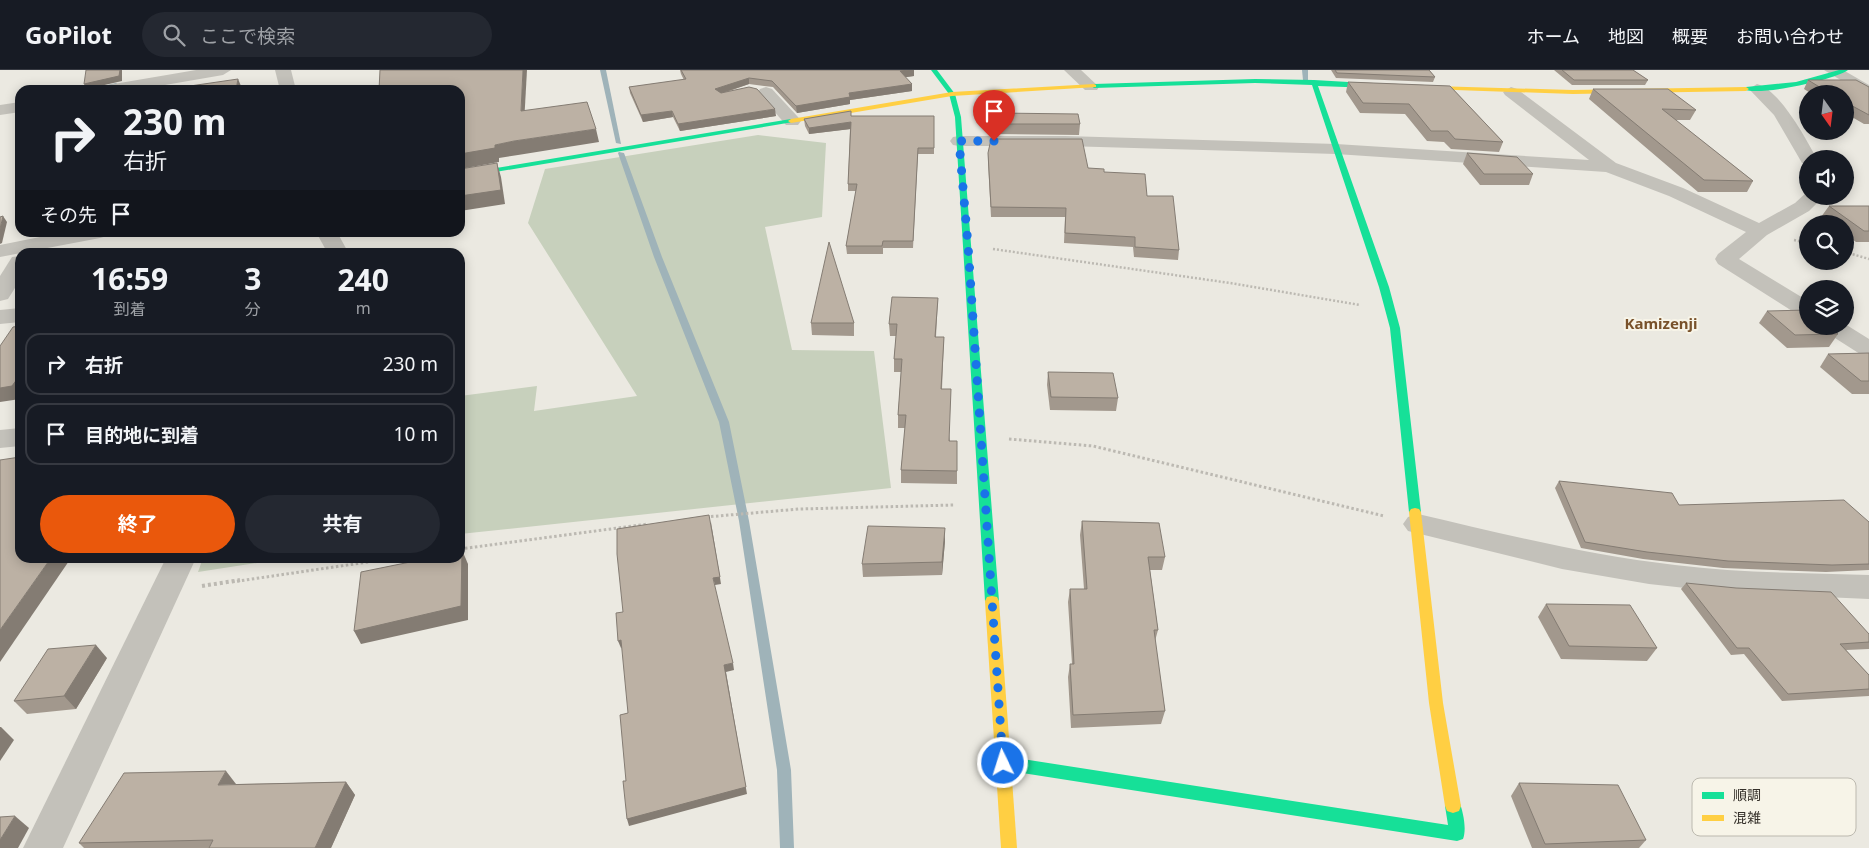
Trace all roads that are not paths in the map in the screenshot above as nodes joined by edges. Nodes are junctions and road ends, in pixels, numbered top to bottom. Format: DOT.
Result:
graph roads {
  1 [pos="224,70"];
  2 [pos="283,70"];
  3 [pos="934,70"];
  4 [pos="1072,70"];
  5 [pos="1838,71"];
  6 [pos="1314,82"];
  7 [pos="137,85"];
  8 [pos="287,85"];
  9 [pos="1091,87"];
  10 [pos="1757,89"];
  11 [pos="766,92"];
  12 [pos="1511,92"];
  13 [pos="1869,92"];
  14 [pos="952,94"];
  15 [pos="15,108"];
  16 [pos="0,110"];
  17 [pos="792,121"];
  18 [pos="959,141"];
  19 [pos="1336,149"];
  20 [pos="1803,150"];
  21 [pos="1608,167"];
  22 [pos="465,175"];
  23 [pos="1804,205"];
  24 [pos="1760,231"];
  25 [pos="77,237"];
  26 [pos="329,237"];
  27 [pos="27,248"];
  28 [pos="335,248"];
  29 [pos="15,249"];
  30 [pos="0,251"];
  31 [pos="15,268"];
  32 [pos="0,294"];
  33 [pos="1799,306"];
  34 [pos="15,315"];
  35 [pos="0,318"];
  36 [pos="1846,335"];
  37 [pos="1869,349"];
  38 [pos="15,438"];
  39 [pos="0,439"];
  40 [pos="1418,524"];
  41 [pos="179,563"];
  42 [pos="1869,587"];
  43 [pos="1003,763"];
  44 [pos="43,848"];
  45 [pos="1009,848"];
  1 -- 7 [label="street"];
  2 -- 8 [label="street"];
  3 -- 14 [label="street"];
  4 -- 9 [label="street"];
  5 -- 10 [label="street"];
  5 -- 13 [label="street"];
  6 -- 9 [label="street"];
  6 -- 12 [label="street"];
  6 -- 19 [label="street"];
  9 -- 14 [label="street"];
  10 -- 12 [label="street"];
  10 -- 20 [label="street"];
  11 -- 17 [label="street"];
  12 -- 21 [label="street"];
  14 -- 17 [label="street"];
  14 -- 18 [label="street"];
  15 -- 16 [label="street"];
  17 -- 22 [label="street"];
  18 -- 19 [label="street"];
  18 -- 43 [label="street"];
  19 -- 21 [label="street"];
  19 -- 40 [label="street"];
  21 -- 24 [label="street"];
  23 -- 24 [label="street"];
  24 -- 33 [label="street"];
  25 -- 27 [label="street"];
  26 -- 28 [label="street"];
  29 -- 30 [label="street"];
  31 -- 32 [label="street"];
  34 -- 35 [label="street"];
  36 -- 37 [label="street"];
  38 -- 39 [label="street"];
  40 -- 42 [label="street"];
  40 -- 43 [label="street"];
  41 -- 44 [label="street"];
  43 -- 45 [label="street"];
}
